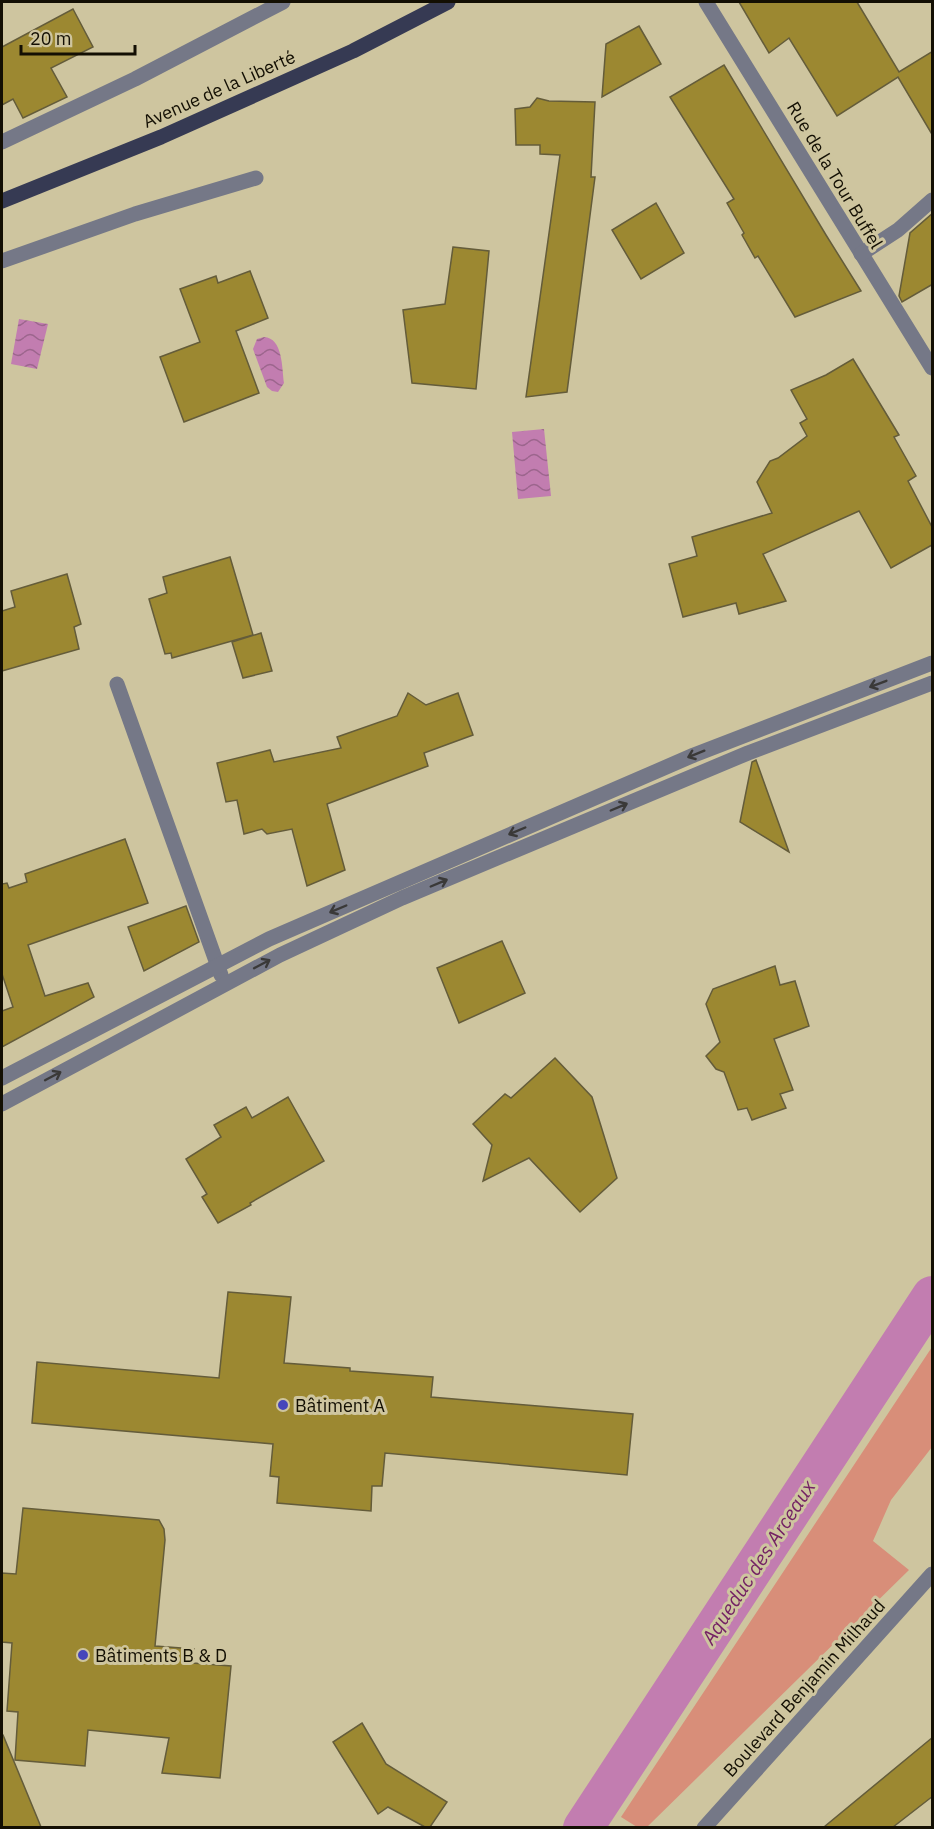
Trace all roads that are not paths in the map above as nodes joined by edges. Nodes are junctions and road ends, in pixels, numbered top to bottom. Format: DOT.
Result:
graph roads {
  1 [pos="283,2"];
  2 [pos="448,2"];
  3 [pos="706,2"];
  4 [pos="2,142"];
  5 [pos="256,178"];
  6 [pos="933,200"];
  7 [pos="2,201"];
  8 [pos="861,254"];
  9 [pos="2,261"];
  10 [pos="933,368"];
  11 [pos="933,663"];
  12 [pos="933,683"];
  13 [pos="117,684"];
  14 [pos="218,966"];
  15 [pos="225,984"];
  16 [pos="2,1078"];
  17 [pos="2,1104"];
  18 [pos="932,1577"];
  19 [pos="704,1827"];
  1 -- 4 [label="street"];
  2 -- 7 [label="main road, Avenue de la Liberté"];
  3 -- 8 [label="street, Rue de la Tour Buffel"];
  5 -- 9 [label="street"];
  6 -- 8 [label="street"];
  8 -- 10 [label="street, Rue de la Tour Buffel"];
  11 -- 14 [label="street, one-way"];
  15 -- 12 [label="street, one-way"];
  13 -- 14 [label="street"];
  14 -- 15 [label="street"];
  14 -- 16 [label="street"];
  17 -- 15 [label="street, one-way"];
  18 -- 19 [label="street, Boulevard Benjamin Milhaud"];
}
